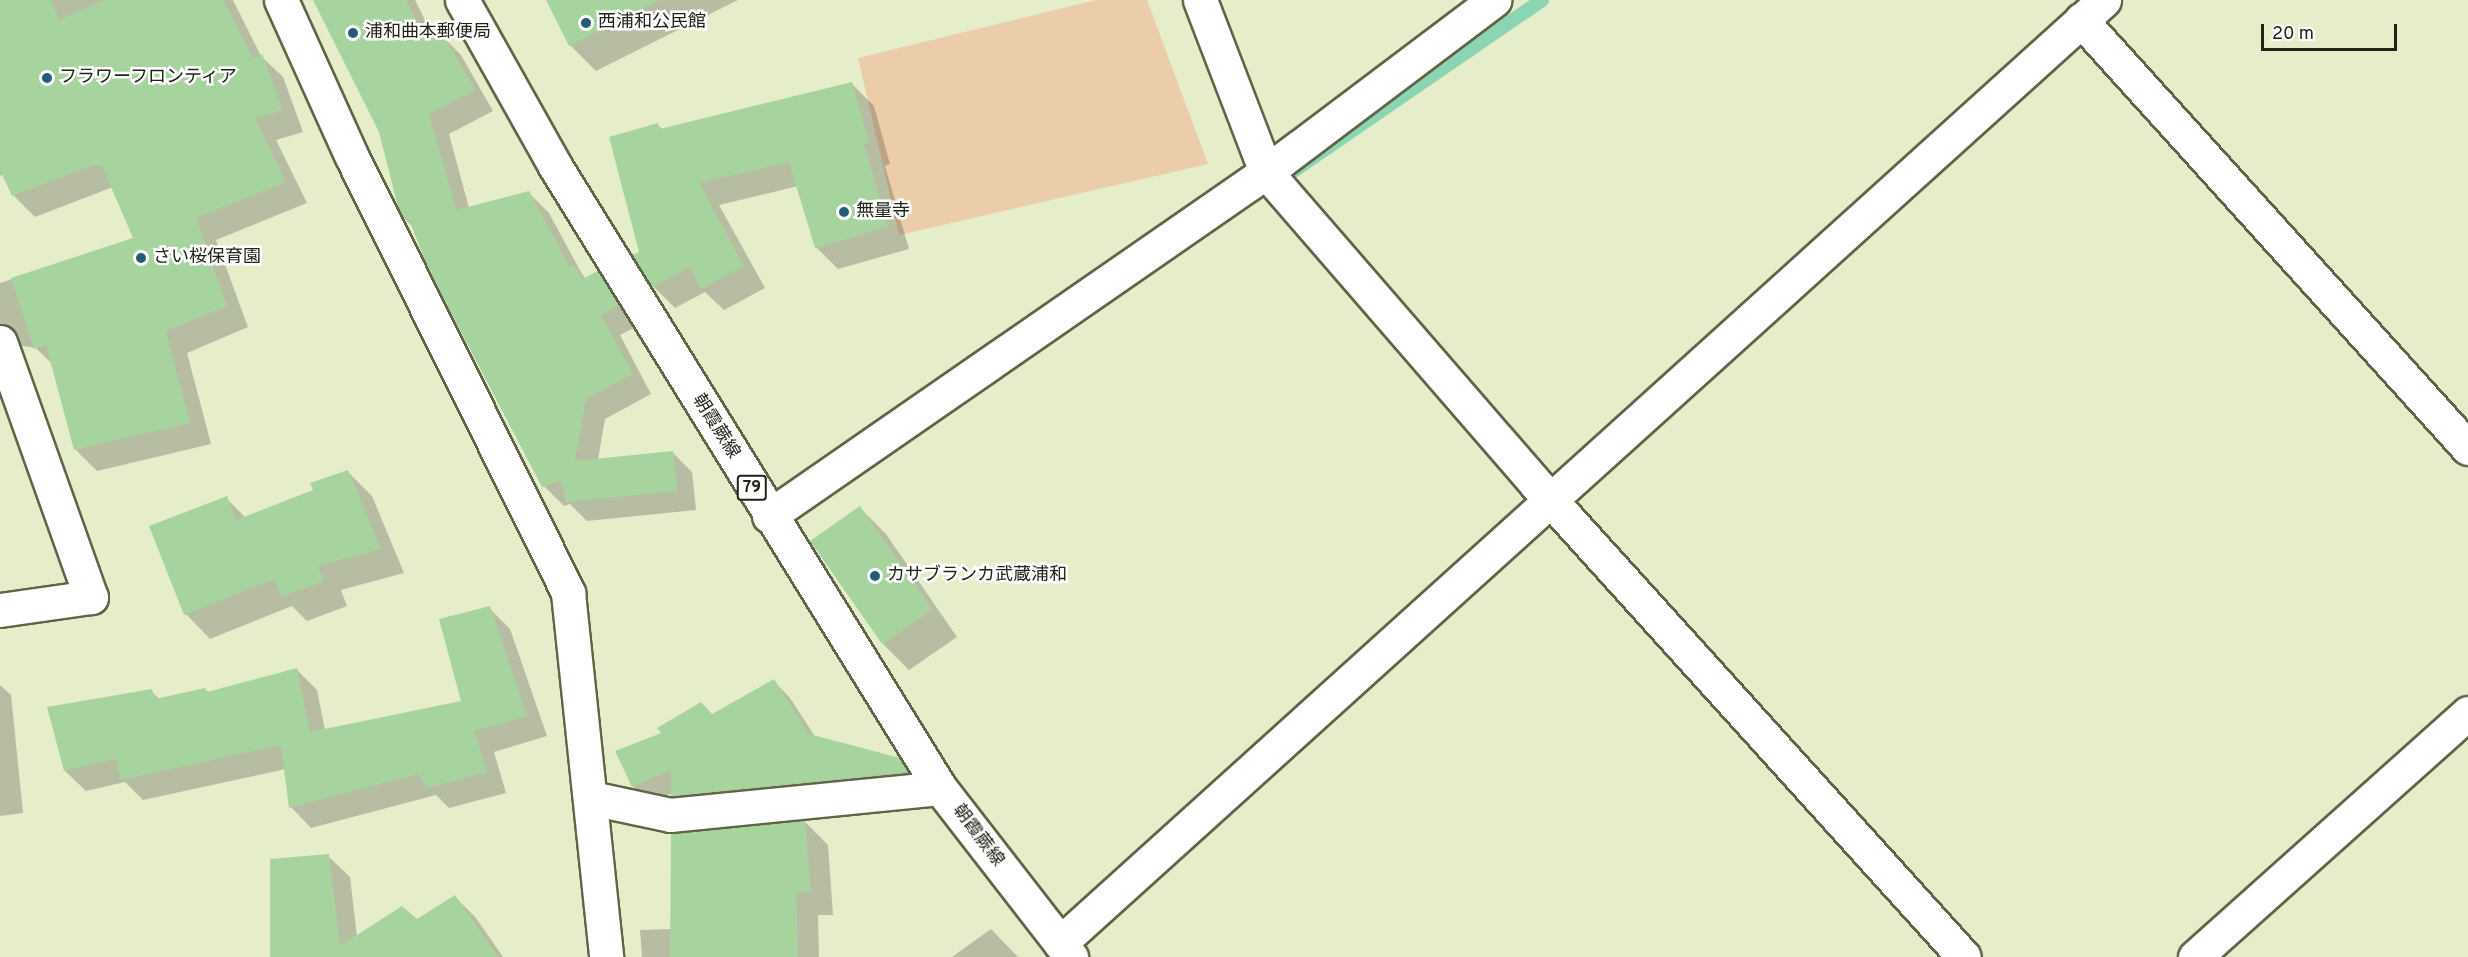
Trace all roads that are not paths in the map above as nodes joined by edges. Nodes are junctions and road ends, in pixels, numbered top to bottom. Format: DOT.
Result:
graph roads {
  1 [pos="281,0"];
  2 [pos="462,0"];
  3 [pos="1200,0"];
  4 [pos="1494,0"];
  5 [pos="2093,10"];
  6 [pos="1266,172"];
  7 [pos="0,342"];
  8 [pos="2468,448"];
  9 [pos="1550,499"];
  10 [pos="769,516"];
  11 [pos="0,610"];
  12 [pos="2468,713"];
  13 [pos="940,788"];
  14 [pos="591,798"];
  15 [pos="1066,950"];
  16 [pos="606,957"];
  17 [pos="1965,957"];
  18 [pos="2196,957"];
  1 -- 14 [label="street"];
  2 -- 10 [label="street, 朝霞蕨線 / 79"];
  3 -- 6 [label="street"];
  4 -- 6 [label="street"];
  5 -- 8 [label="street"];
  5 -- 9 [label="street"];
  6 -- 9 [label="street"];
  6 -- 10 [label="street"];
  7 -- 11 [label="street"];
  9 -- 15 [label="street"];
  9 -- 17 [label="street"];
  10 -- 13 [label="street, 朝霞蕨線 / 79"];
  12 -- 18 [label="street"];
  13 -- 14 [label="street"];
  13 -- 15 [label="street, 朝霞蕨線 / 79"];
  14 -- 16 [label="street"];
}
